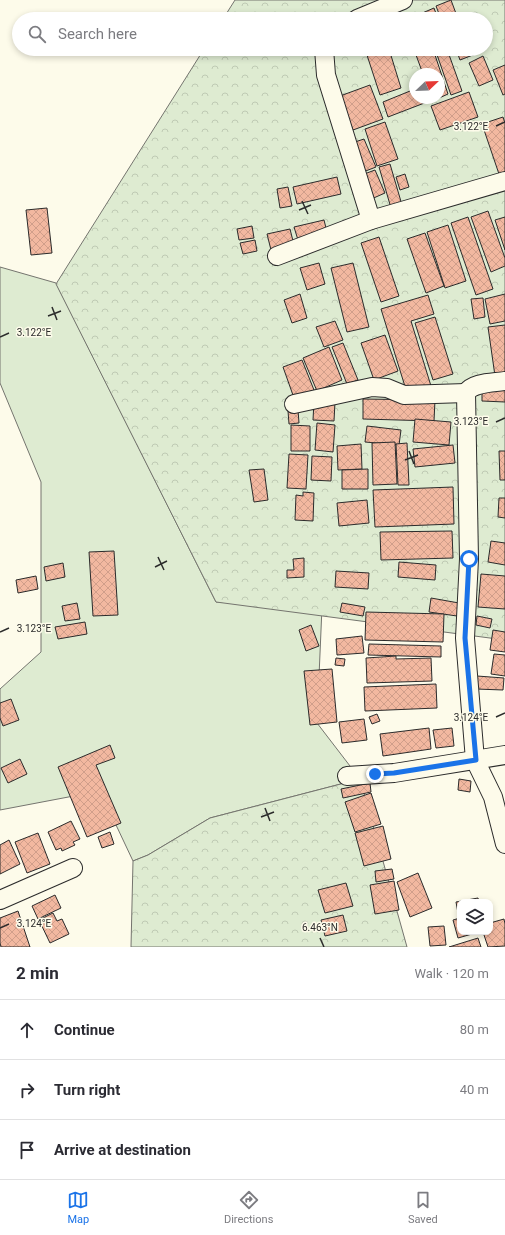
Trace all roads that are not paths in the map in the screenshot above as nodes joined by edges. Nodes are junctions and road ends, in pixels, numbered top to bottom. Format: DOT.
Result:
graph roads {
  1 [pos="404,0"];
  2 [pos="374,12"];
  3 [pos="324,56"];
  4 [pos="505,181"];
  5 [pos="370,220"];
  6 [pos="277,256"];
  7 [pos="505,381"];
  8 [pos="466,394"];
  9 [pos="294,404"];
  10 [pos="505,755"];
  11 [pos="476,760"];
  12 [pos="347,776"];
  13 [pos="505,844"];
  14 [pos="73,868"];
  15 [pos="0,900"];
  1 -- 2 [label="street"];
  3 -- 5 [label="street"];
  4 -- 5 [label="street"];
  5 -- 6 [label="street"];
  7 -- 8 [label="street"];
  8 -- 9 [label="street"];
  8 -- 11 [label="street"];
  10 -- 11 [label="street"];
  11 -- 12 [label="street"];
  11 -- 13 [label="street"];
  14 -- 15 [label="street"];
}
